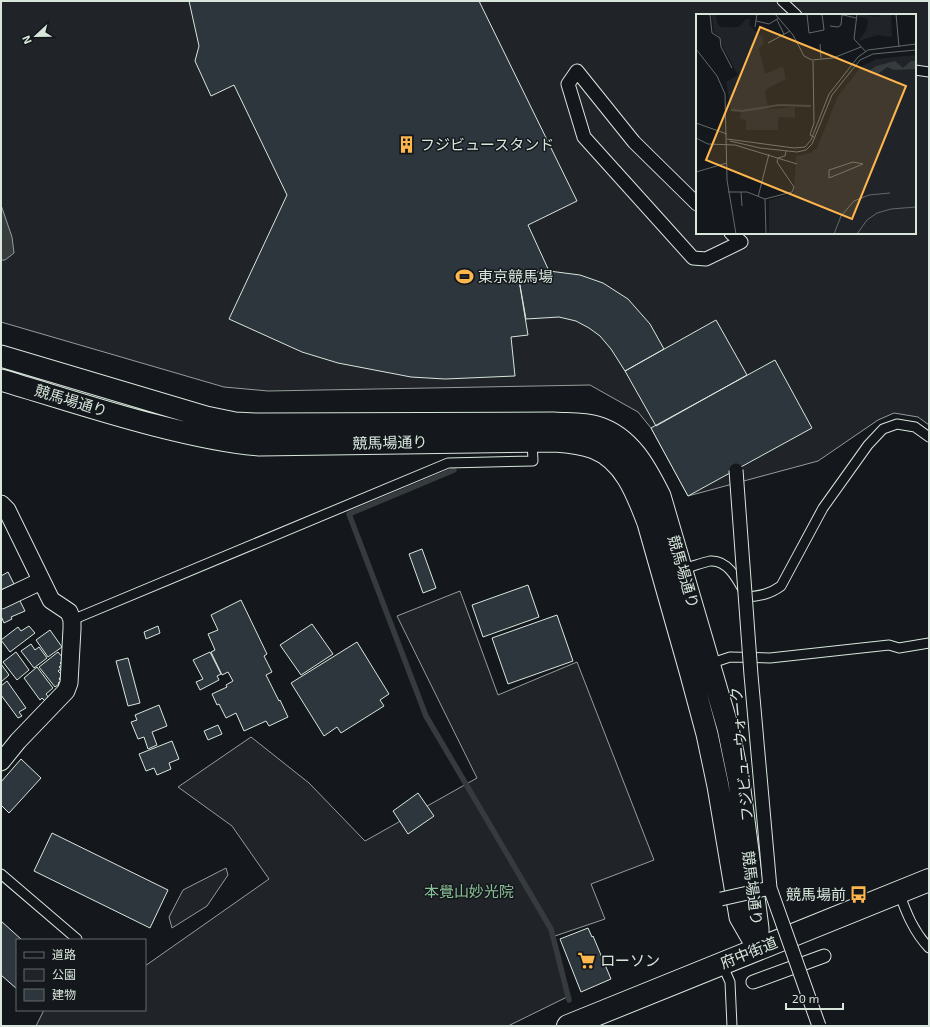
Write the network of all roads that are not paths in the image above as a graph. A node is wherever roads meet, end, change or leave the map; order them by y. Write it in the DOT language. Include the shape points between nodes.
graph roads {
  1 [pos="782,1"];
  2 [pos="796,14"];
  3 [pos="916,70"];
  4 [pos="929,72"];
  5 [pos="696,203"];
  6 [pos="732,234"];
  7 [pos="1,356"];
  8 [pos="1,380"];
  9 [pos="532,433"];
  10 [pos="929,437"];
  11 [pos="736,470"];
  12 [pos="1,504"];
  13 [pos="682,569"];
  14 [pos="41,581"];
  15 [pos="1,600"];
  16 [pos="72,620"];
  17 [pos="929,643"];
  18 [pos="709,664"];
  19 [pos="1,762"];
  20 [pos="739,782"];
  21 [pos="718,786"];
  22 [pos="1,874"];
  23 [pos="929,880"];
  24 [pos="770,888"];
  25 [pos="899,892"];
  26 [pos="722,899"];
  27 [pos="77,939"];
  28 [pos="929,948"];
  29 [pos="758,949"];
  30 [pos="824,956"];
  31 [pos="722,964"];
  32 [pos="798,966"];
  33 [pos="753,982"];
  34 [pos="568,1026"];
  35 [pos="732,1026"];
  36 [pos="819,1026"];
  1 -- 2 [label="lane"];
  3 -- 4 [label="lane"];
  5 -- 6 [label="street" via="634,142 577,71 568,84 584,137 693,258 706,259 741,242"];
  7 -- 9 [label="street, 競馬場通り" via="206,417 235,423"];
  8 -- 9 [label="street, 競馬場通り" via="131,419 234,443 259,445"];
  9 -- 13 [label="street, 競馬場通り" via="577,424 597,427 628,445 646,468 660,496"];
  9 -- 16 [label="lane" via="533,461 448,463"];
  9 -- 21 [label="street, 競馬場通り" via="594,448 614,460 628,478 640,502 652,538 694,685"];
  10 -- 13 [label="lane" via="915,427 897,424 883,428 823,508 781,586 773,592 747,597 729,568 719,561"];
  11 -- 24 [label="street, フジビューウォーク, bridge"];
  12 -- 14 [label="street" via="7,510"];
  13 -- 18 [label="street, 競馬場通り"];
  14 -- 15 [label="street"];
  14 -- 16 [label="street" via="52,600 69,612"];
  16 -- 19 [label="street" via="69,682 66,691"];
  17 -- 18 [label="lane" via="899,648 889,645 770,658 730,657"];
  18 -- 20 [label="street, 競馬場通り" via="728,728"];
  20 -- 21 [label="street"];
  20 -- 29 [label="street, 競馬場通り" via="758,928"];
  21 -- 29 [label="street, 競馬場通り" via="740,917"];
  22 -- 27 [label="lane"];
  23 -- 25 [label="main road, 府中街道"];
  24 -- 26 [label="street, bridge"];
  24 -- 32 [label="street, フジビューウォーク, bridge"];
  25 -- 28 [label="lane" via="914,928"];
  25 -- 29 [label="main road, 府中街道"];
  29 -- 31 [label="main road, 府中街道"];
  30 -- 32 [label="street"];
  31 -- 34 [label="main road, 府中街道"];
  31 -- 35 [label="lane" via="730,982"];
  32 -- 33 [label="street"];
  32 -- 36 [label="street, フジビューウォーク, bridge"];
}
